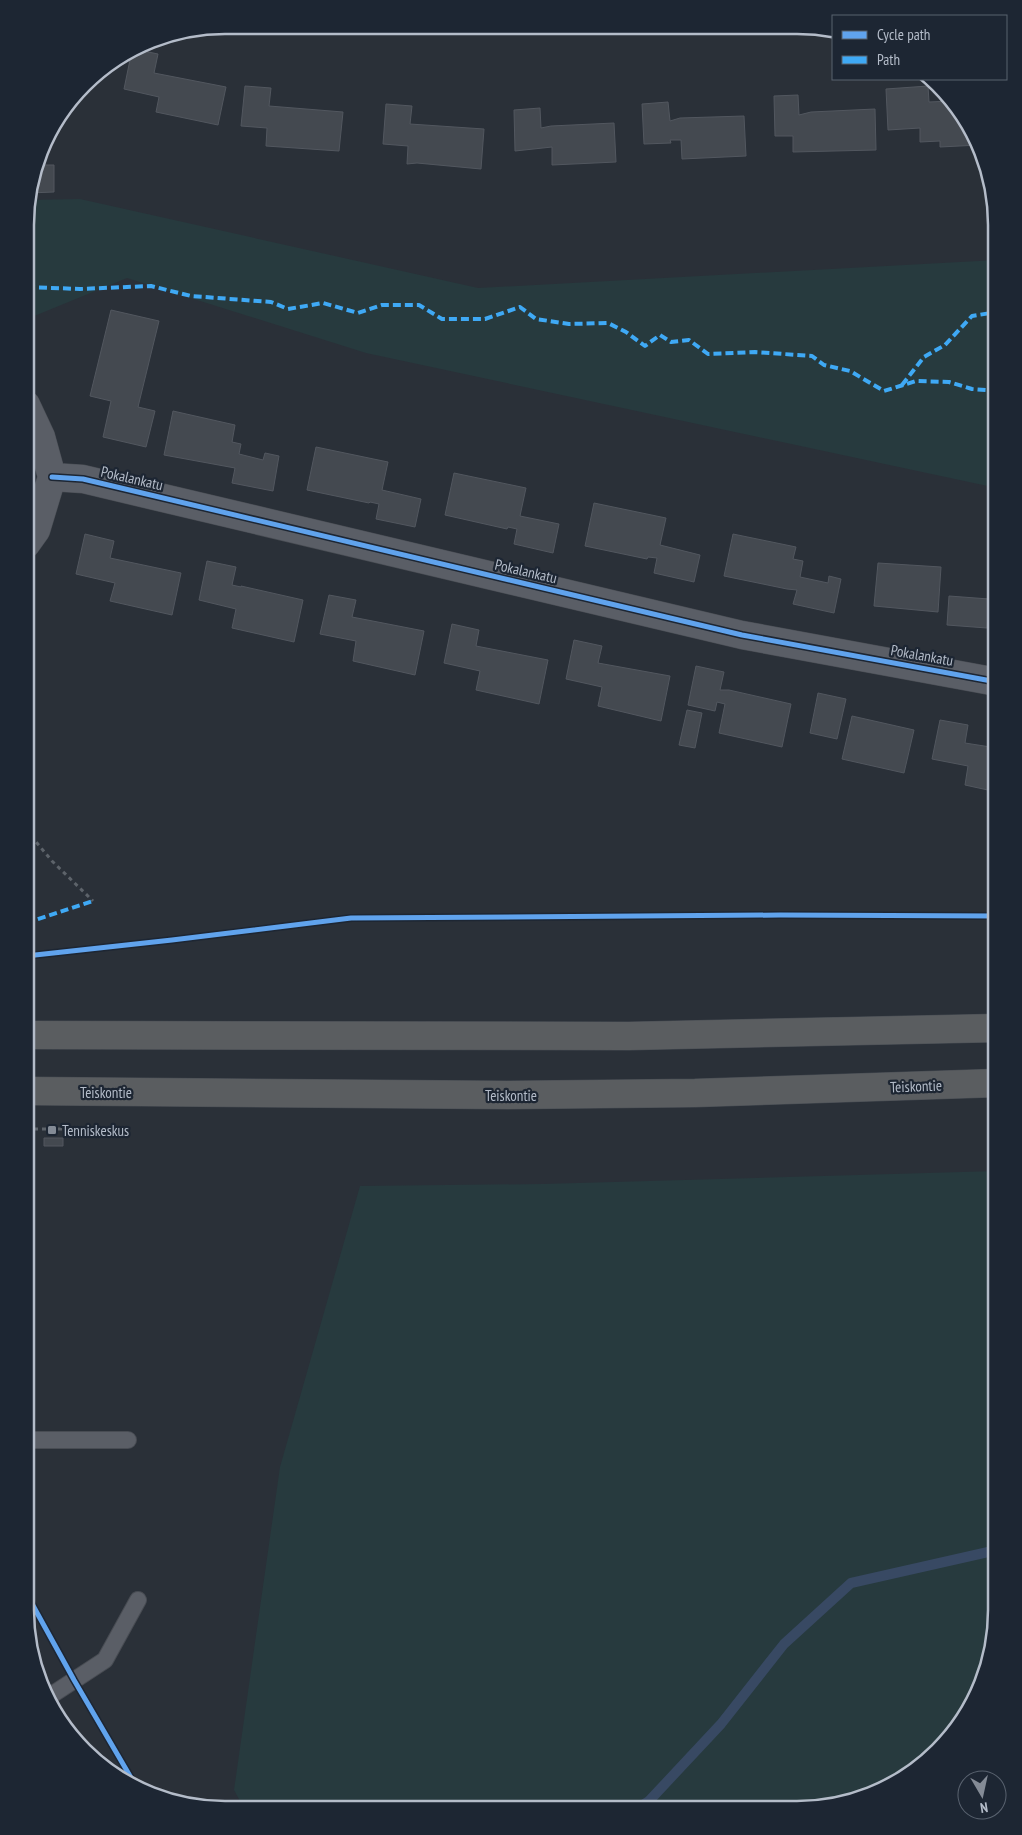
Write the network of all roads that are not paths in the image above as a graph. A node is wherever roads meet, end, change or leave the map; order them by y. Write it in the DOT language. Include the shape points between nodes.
graph roads {
  1 [pos="34,423"];
  2 [pos="52,477"];
  3 [pos="34,533"];
  4 [pos="988,680"];
  5 [pos="988,1028"];
  6 [pos="34,1035"];
  7 [pos="988,1083"];
  8 [pos="34,1091"];
  9 [pos="34,1440"];
  10 [pos="128,1440"];
  11 [pos="138,1600"];
  12 [pos="53,1694"];
  1 -- 2 [label="street"];
  2 -- 3 [label="street"];
  2 -- 4 [label="street, Pokalankatu" via="83,479 742,635"];
  5 -- 6 [label="highway" via="629,1036"];
  7 -- 8 [label="highway, Teiskontie" via="696,1093 508,1095"];
  9 -- 10 [label="lane"];
  11 -- 12 [label="lane" via="105,1660"];
}
